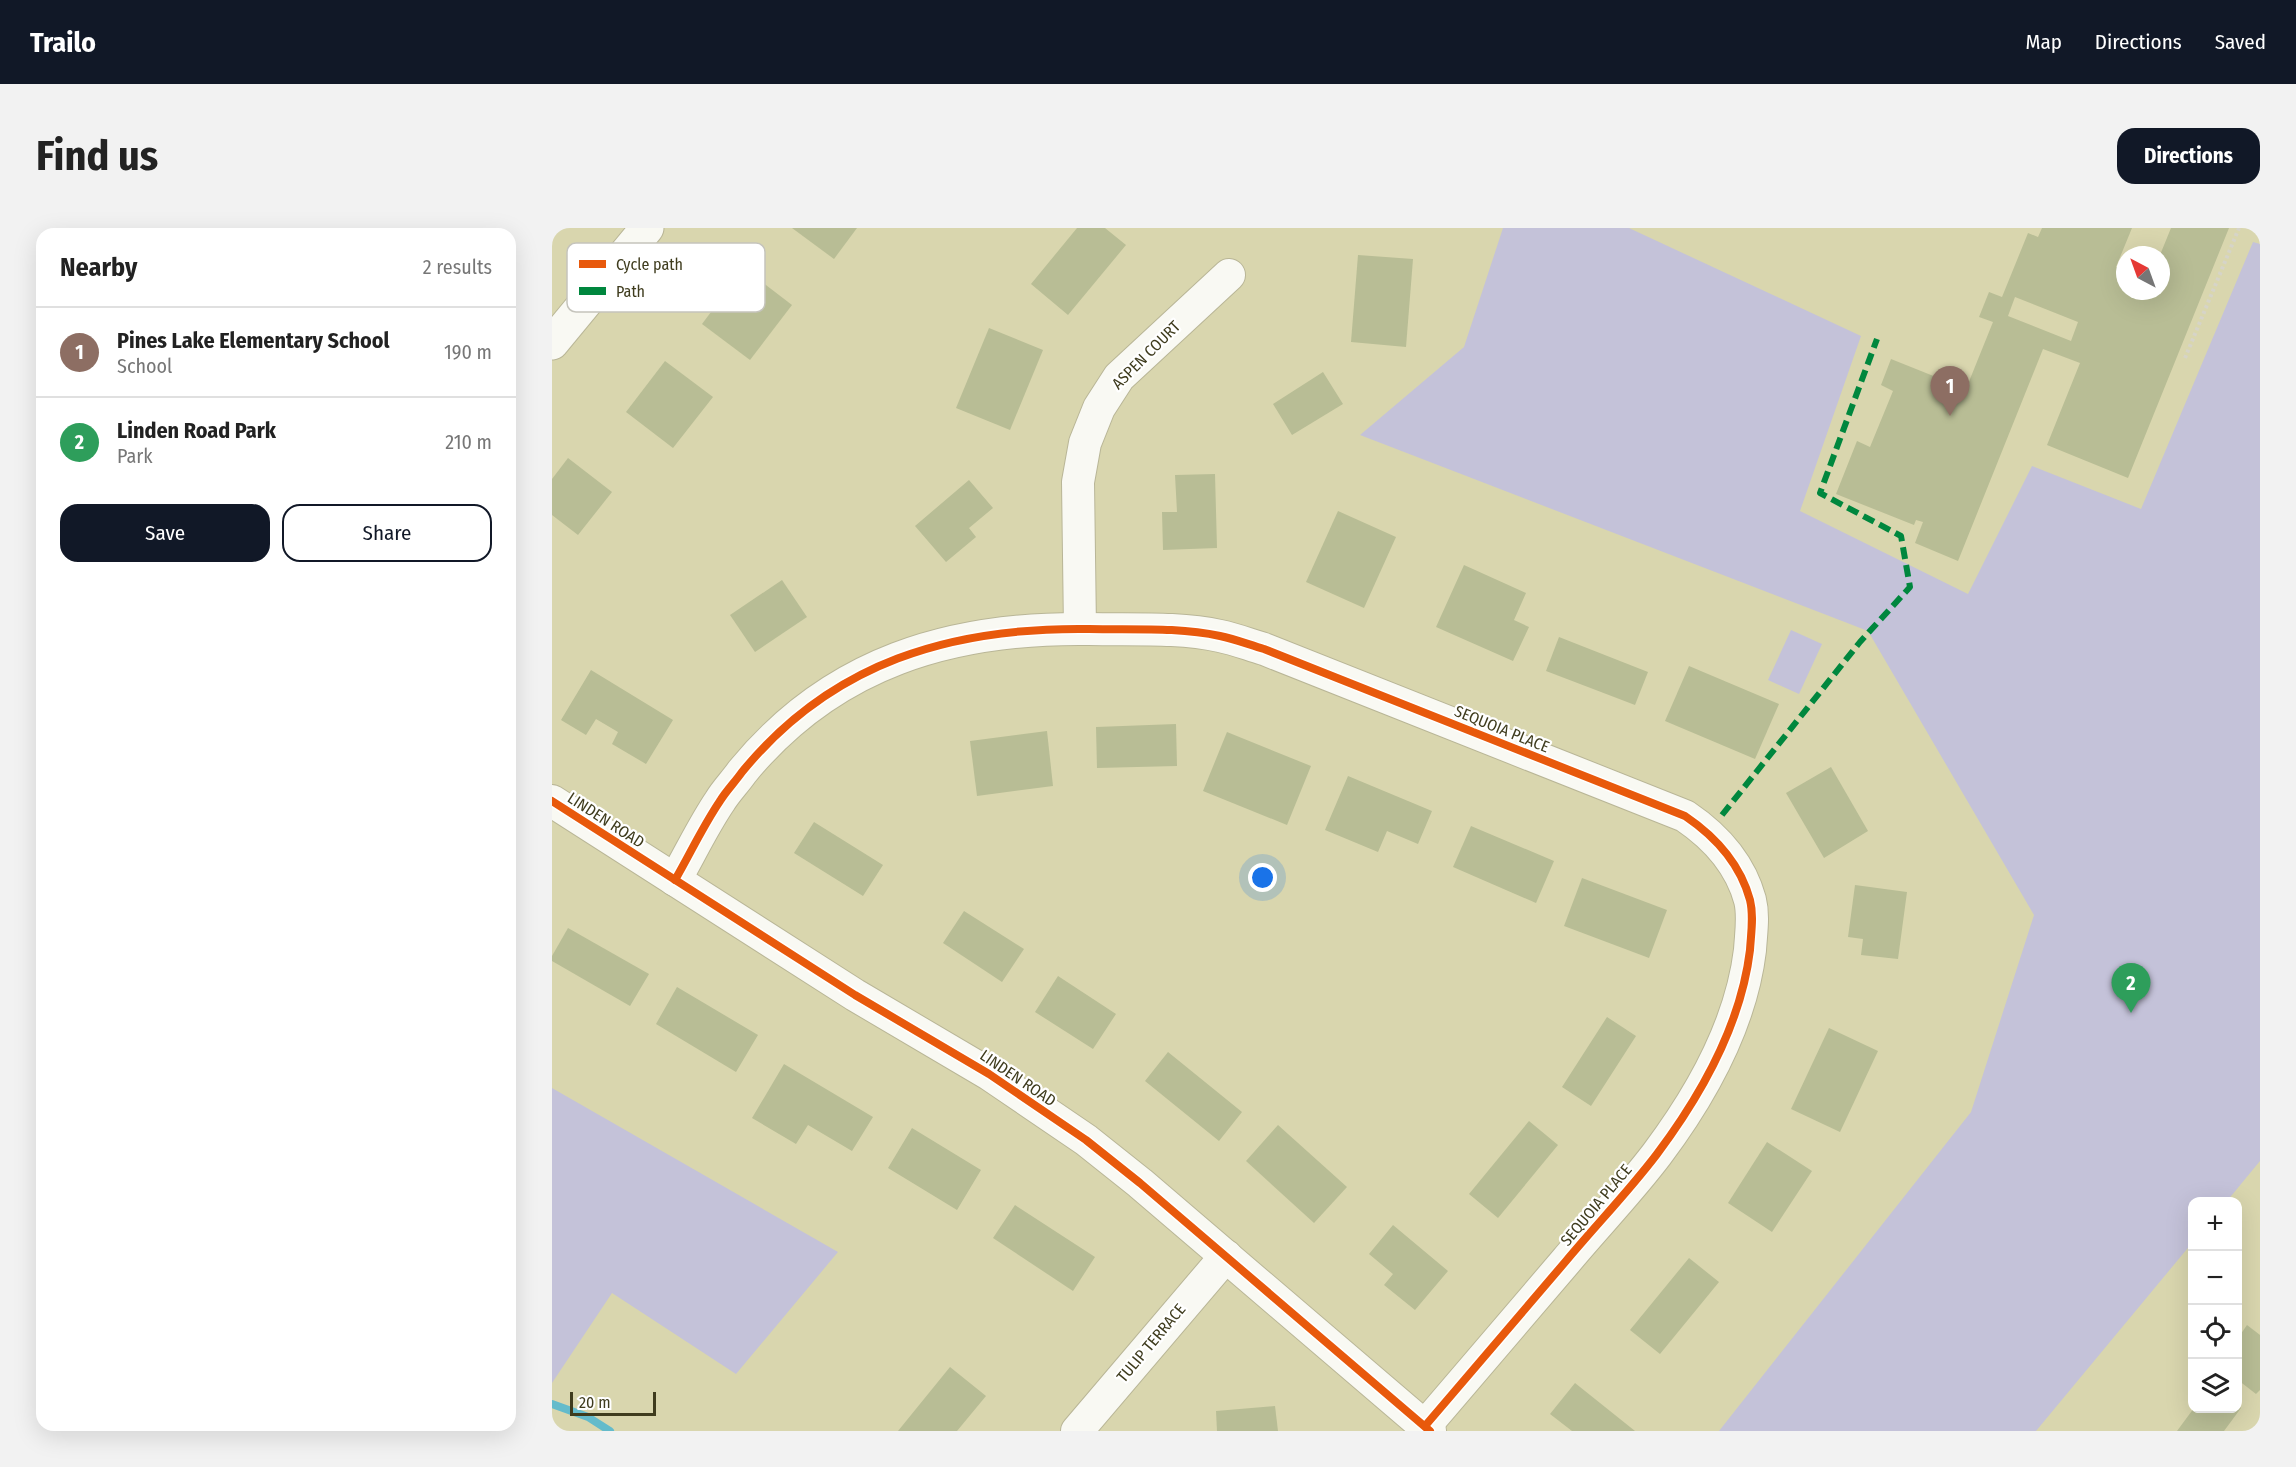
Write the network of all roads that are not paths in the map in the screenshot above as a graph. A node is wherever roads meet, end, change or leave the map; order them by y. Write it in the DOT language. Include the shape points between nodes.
graph roads {
  1 [pos="647,228"];
  2 [pos="635,243"];
  3 [pos="1229,275"];
  4 [pos="577,312"];
  5 [pos="552,343"];
  6 [pos="1080,629"];
  7 [pos="552,801"];
  8 [pos="675,880"];
  9 [pos="1226,1256"];
  10 [pos="1428,1429"];
  11 [pos="1077,1431"];
  1 -- 2 [label="street"];
  3 -- 6 [label="street, ASPEN COURT" via="1119,377 1099,408 1085,443 1078,482"];
  4 -- 5 [label="street"];
  6 -- 8 [label="street, SEQUOIA PLACE" via="1042,628 923,649 872,668 826,694 760,751 720,800"];
  6 -- 10 [label="street, SEQUOIA PLACE" via="1178,630 1221,636 1264,649 1685,816 1714,839 1741,876 1750,902 1752,927 1747,972 1736,1015 1692,1103 1657,1154"];
  7 -- 8 [label="street, LINDEN ROAD"];
  8 -- 9 [label="street, LINDEN ROAD" via="855,995 998,1080 1086,1140"];
  9 -- 10 [label="street, LINDEN ROAD"];
  9 -- 11 [label="street, TULIP TERRACE"];
}
